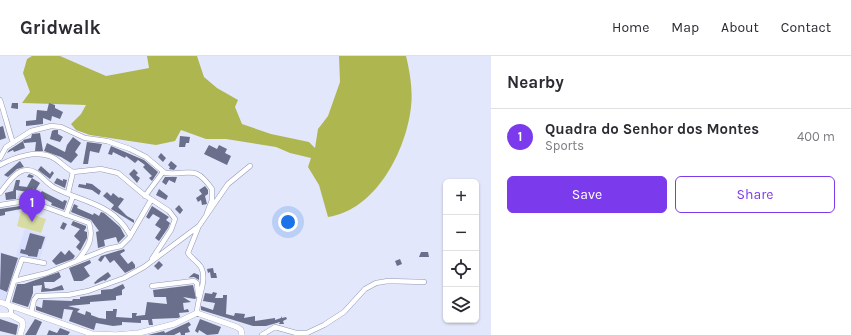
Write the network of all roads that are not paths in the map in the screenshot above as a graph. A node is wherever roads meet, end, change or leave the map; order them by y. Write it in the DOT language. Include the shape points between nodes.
graph roads {
  1 [pos="0,100"];
  2 [pos="13,143"];
  3 [pos="0,158"];
  4 [pos="0,164"];
  5 [pos="250,166"];
  6 [pos="73,172"];
  7 [pos="163,172"];
  8 [pos="0,193"];
  9 [pos="68,193"];
  10 [pos="73,196"];
  11 [pos="146,196"];
  12 [pos="152,200"];
  13 [pos="0,205"];
  14 [pos="66,215"];
  15 [pos="206,216"];
  16 [pos="198,226"];
  17 [pos="130,235"];
  18 [pos="76,262"];
  19 [pos="44,263"];
  20 [pos="150,263"];
  21 [pos="14,281"];
  22 [pos="424,282"];
  23 [pos="152,286"];
  24 [pos="199,297"];
  25 [pos="0,302"];
  26 [pos="7,304"];
  27 [pos="31,313"];
  28 [pos="197,313"];
  29 [pos="11,315"];
  30 [pos="0,316"];
  31 [pos="139,334"];
  32 [pos="20,335"];
  33 [pos="92,335"];
  34 [pos="242,335"];
  35 [pos="262,335"];
  1 -- 2 [label="street"];
  2 -- 3 [label="street" via="6,147"];
  2 -- 7 [label="street" via="32,132 57,126 85,138 107,141 130,149 146,157"];
  4 -- 6 [label="street" via="18,157 41,155 53,158"];
  5 -- 15 [label="street" via="228,184"];
  6 -- 9 [label="street"];
  6 -- 11 [label="street" via="95,169 113,171 123,176"];
  7 -- 11 [label="street"];
  7 -- 15 [label="street" via="194,172 210,186 212,200"];
  8 -- 9 [label="street" via="16,174 27,170 37,172 47,183"];
  9 -- 10 [label="street"];
  10 -- 14 [label="street"];
  10 -- 17 [label="street" via="108,210 122,222"];
  11 -- 12 [label="street"];
  12 -- 17 [label="street"];
  12 -- 20 [label="street" via="170,210 175,219"];
  13 -- 14 [label="street" via="34,203"];
  14 -- 18 [label="street" via="89,223 91,230 88,247"];
  15 -- 16 [label="street"];
  16 -- 20 [label="street"];
  16 -- 24 [label="street" via="188,254 196,260 204,274"];
  17 -- 18 [label="street" via="121,246"];
  18 -- 21 [label="street"];
  19 -- 21 [label="street" via="22,259"];
  20 -- 27 [label="street" via="124,278 88,291 68,295 36,296"];
  21 -- 26 [label="street"];
  22 -- 35 [label="street" via="376,283 366,289 344,312 313,331 300,334 275,327"];
  23 -- 24 [label="street" via="196,281"];
  24 -- 28 [label="street"];
  25 -- 26 [label="street"];
  26 -- 27 [label="street"];
  26 -- 29 [label="street" via="11,309"];
  27 -- 33 [label="street"];
  28 -- 31 [label="street" via="174,324"];
  28 -- 34 [label="street" via="237,327"];
  29 -- 30 [label="street"];
  29 -- 32 [label="street" via="23,322"];
  31 -- 33 [label="street"];
}
